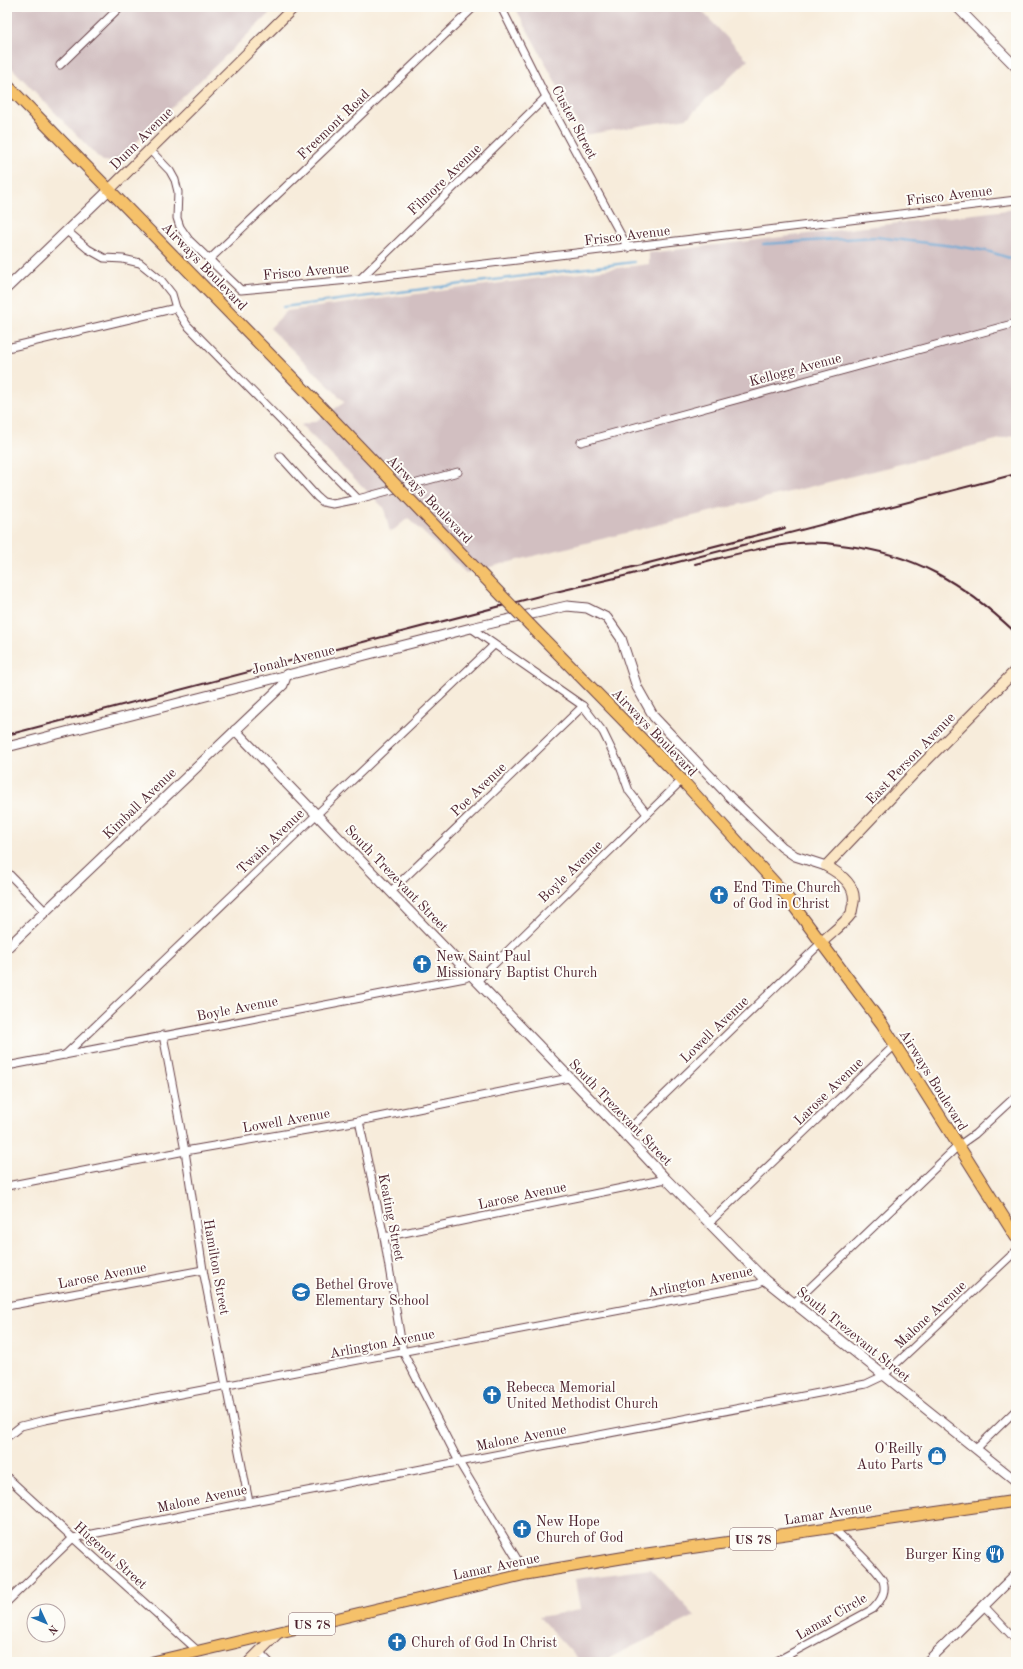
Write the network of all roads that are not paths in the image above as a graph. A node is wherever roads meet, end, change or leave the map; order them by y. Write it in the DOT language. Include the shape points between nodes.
graph roads {
  1 [pos="120,7"];
  2 [pos="294,7"];
  3 [pos="474,7"];
  4 [pos="501,7"];
  5 [pos="957,7"];
  6 [pos="60,65"];
  7 [pos="1016,67"];
  8 [pos="7,85"];
  9 [pos="546,97"];
  10 [pos="149,149"];
  11 [pos="109,190"];
  12 [pos="1016,200"];
  13 [pos="67,230"];
  14 [pos="628,248"];
  15 [pos="210,259"];
  16 [pos="360,279"];
  17 [pos="7,288"];
  18 [pos="241,290"];
  19 [pos="176,308"];
  20 [pos="1016,323"];
  21 [pos="7,348"];
  22 [pos="581,442"];
  23 [pos="280,456"];
  24 [pos="458,472"];
  25 [pos="358,499"];
  26 [pos="587,608"];
  27 [pos="471,628"];
  28 [pos="494,645"];
  29 [pos="1016,670"];
  30 [pos="288,674"];
  31 [pos="583,706"];
  32 [pos="235,730"];
  33 [pos="7,747"];
  34 [pos="682,780"];
  35 [pos="647,814"];
  36 [pos="316,815"];
  37 [pos="826,866"];
  38 [pos="7,872"];
  39 [pos="391,891"];
  40 [pos="46,912"];
  41 [pos="822,942"];
  42 [pos="7,948"];
  43 [pos="474,978"];
  44 [pos="163,1036"];
  45 [pos="895,1045"];
  46 [pos="65,1055"];
  47 [pos="7,1066"];
  48 [pos="569,1078"];
  49 [pos="1016,1096"];
  50 [pos="359,1121"];
  51 [pos="624,1134"];
  52 [pos="958,1146"];
  53 [pos="185,1151"];
  54 [pos="666,1179"];
  55 [pos="7,1186"];
  56 [pos="710,1222"];
  57 [pos="384,1236"];
  58 [pos="1016,1237"];
  59 [pos="1016,1251"];
  60 [pos="203,1270"];
  61 [pos="765,1280"];
  62 [pos="794,1303"];
  63 [pos="7,1306"];
  64 [pos="403,1352"];
  65 [pos="883,1376"];
  66 [pos="226,1386"];
  67 [pos="1016,1410"];
  68 [pos="7,1437"];
  69 [pos="976,1449"];
  70 [pos="459,1462"];
  71 [pos="7,1477"];
  72 [pos="1016,1481"];
  73 [pos="249,1502"];
  74 [pos="1016,1502"];
  75 [pos="834,1528"];
  76 [pos="72,1538"];
  77 [pos="526,1574"];
  78 [pos="1016,1574"];
  79 [pos="7,1602"];
  80 [pos="984,1606"];
  81 [pos="279,1632"];
  82 [pos="1016,1640"];
  83 [pos="198,1652"];
  84 [pos="259,1652"];
  85 [pos="153,1662"];
  86 [pos="250,1662"];
  87 [pos="269,1662"];
  88 [pos="776,1662"];
  89 [pos="927,1662"];
  1 -- 6 [label="street"];
  2 -- 10 [label="main road, Dunn Avenue"];
  3 -- 15 [label="street, Freemont Road"];
  4 -- 9 [label="street, Custer Street"];
  5 -- 7 [label="street"];
  8 -- 11 [label="main road, Airways Boulevard"];
  9 -- 14 [label="street, Custer Street"];
  9 -- 16 [label="street, Filmore Avenue"];
  10 -- 11 [label="main road, Dunn Avenue"];
  10 -- 15 [label="street, Airways Boulevard" via="175,180 178,192 177,218 180,227 189,240"];
  11 -- 13 [label="street, Dunn Avenue"];
  11 -- 34 [label="main road, Airways Boulevard, bridge"];
  12 -- 14 [label="street, Frisco Avenue"];
  13 -- 17 [label="street, Dunn Avenue"];
  13 -- 19 [label="street" via="88,249 104,258 140,263 161,280 172,294"];
  14 -- 16 [label="street, Frisco Avenue"];
  15 -- 18 [label="street, Airways Boulevard"];
  16 -- 18 [label="street, Frisco Avenue"];
  19 -- 21 [label="street"];
  19 -- 25 [label="street" via="187,325"];
  20 -- 22 [label="street, Kellogg Avenue"];
  23 -- 25 [label="street" via="323,502 333,504"];
  24 -- 25 [label="street"];
  26 -- 27 [label="street, Jonah Avenue" via="567,606"];
  26 -- 37 [label="street, Airways Boulevard" via="607,618 621,638 637,687 654,718 782,847 795,856"];
  27 -- 28 [label="street"];
  27 -- 30 [label="street, Jonah Avenue"];
  28 -- 31 [label="street"];
  28 -- 36 [label="street, Twain Avenue"];
  29 -- 37 [label="main road, East Person Avenue"];
  30 -- 32 [label="street, Kimball Avenue" via="283,685"];
  30 -- 33 [label="street, Jonah Avenue"];
  31 -- 35 [label="street" via="603,732 629,790"];
  31 -- 39 [label="street, Poe Avenue"];
  32 -- 36 [label="street, South Trezevant Street"];
  32 -- 40 [label="street, Kimball Avenue"];
  34 -- 35 [label="street, Boyle Avenue"];
  34 -- 41 [label="main road, Airways Boulevard" via="784,893"];
  35 -- 43 [label="street, Boyle Avenue"];
  36 -- 39 [label="street, South Trezevant Street"];
  36 -- 46 [label="street, Twain Avenue"];
  37 -- 41 [label="main road, Airways Boulevard" via="838,872 849,883 854,900 851,914"];
  38 -- 40 [label="street"];
  39 -- 43 [label="street, South Trezevant Street"];
  40 -- 42 [label="street, Kimball Avenue"];
  41 -- 45 [label="main road, Airways Boulevard"];
  41 -- 51 [label="street, Lowell Avenue"];
  43 -- 44 [label="street, Boyle Avenue"];
  43 -- 48 [label="street, South Trezevant Street"];
  44 -- 46 [label="street, Boyle Avenue"];
  44 -- 53 [label="street, Hamilton Street"];
  45 -- 52 [label="main road, Airways Boulevard"];
  45 -- 56 [label="street, Larose Avenue"];
  46 -- 47 [label="street, Boyle Avenue"];
  48 -- 50 [label="street, Lowell Avenue"];
  48 -- 51 [label="street, South Trezevant Street"];
  49 -- 52 [label="street" via="975,1134"];
  50 -- 53 [label="street, Lowell Avenue"];
  50 -- 57 [label="street, Keating Street"];
  51 -- 54 [label="street, South Trezevant Street"];
  52 -- 58 [label="main road, Airways Boulevard"];
  52 -- 62 [label="street"];
  53 -- 55 [label="street, Lowell Avenue"];
  53 -- 60 [label="street, Hamilton Street"];
  54 -- 56 [label="street, South Trezevant Street"];
  54 -- 57 [label="street, Larose Avenue"];
  56 -- 61 [label="street, South Trezevant Street"];
  57 -- 64 [label="street, Keating Street"];
  59 -- 65 [label="street, Malone Avenue"];
  60 -- 63 [label="street, Larose Avenue"];
  60 -- 66 [label="street, Hamilton Street"];
  61 -- 62 [label="street, South Trezevant Street"];
  61 -- 64 [label="street, Arlington Avenue" via="757,1284"];
  62 -- 65 [label="street, South Trezevant Street"];
  64 -- 66 [label="street, Arlington Avenue"];
  64 -- 70 [label="street, Keating Street"];
  65 -- 69 [label="street, South Trezevant Street"];
  65 -- 70 [label="street, Malone Avenue" via="866,1384"];
  66 -- 68 [label="street, Arlington Avenue" via="45,1420 20,1426"];
  66 -- 73 [label="street, Hamilton Street"];
  67 -- 69 [label="street"];
  69 -- 72 [label="street, South Trezevant Street"];
  70 -- 73 [label="street, Malone Avenue"];
  70 -- 77 [label="street, Keating Street"];
  71 -- 76 [label="street, Hugenot Street"];
  73 -- 76 [label="street, Malone Avenue"];
  74 -- 75 [label="main road, Lamar Avenue / US 78"];
  75 -- 77 [label="main road, Lamar Avenue / US 78"];
  75 -- 88 [label="street, Lamar Circle" via="879,1575 884,1588 881,1599 873,1609"];
  76 -- 79 [label="street"];
  76 -- 83 [label="street, Hugenot Street"];
  77 -- 81 [label="main road, Lamar Avenue / US 78"];
  78 -- 80 [label="street"];
  80 -- 82 [label="street"];
  80 -- 89 [label="street"];
  81 -- 83 [label="main road, Lamar Avenue / US 78"];
  81 -- 84 [label="main road"];
  83 -- 85 [label="main road, Lamar Avenue / US 78"];
  84 -- 86 [label="main road"];
  84 -- 87 [label="street"];
}
